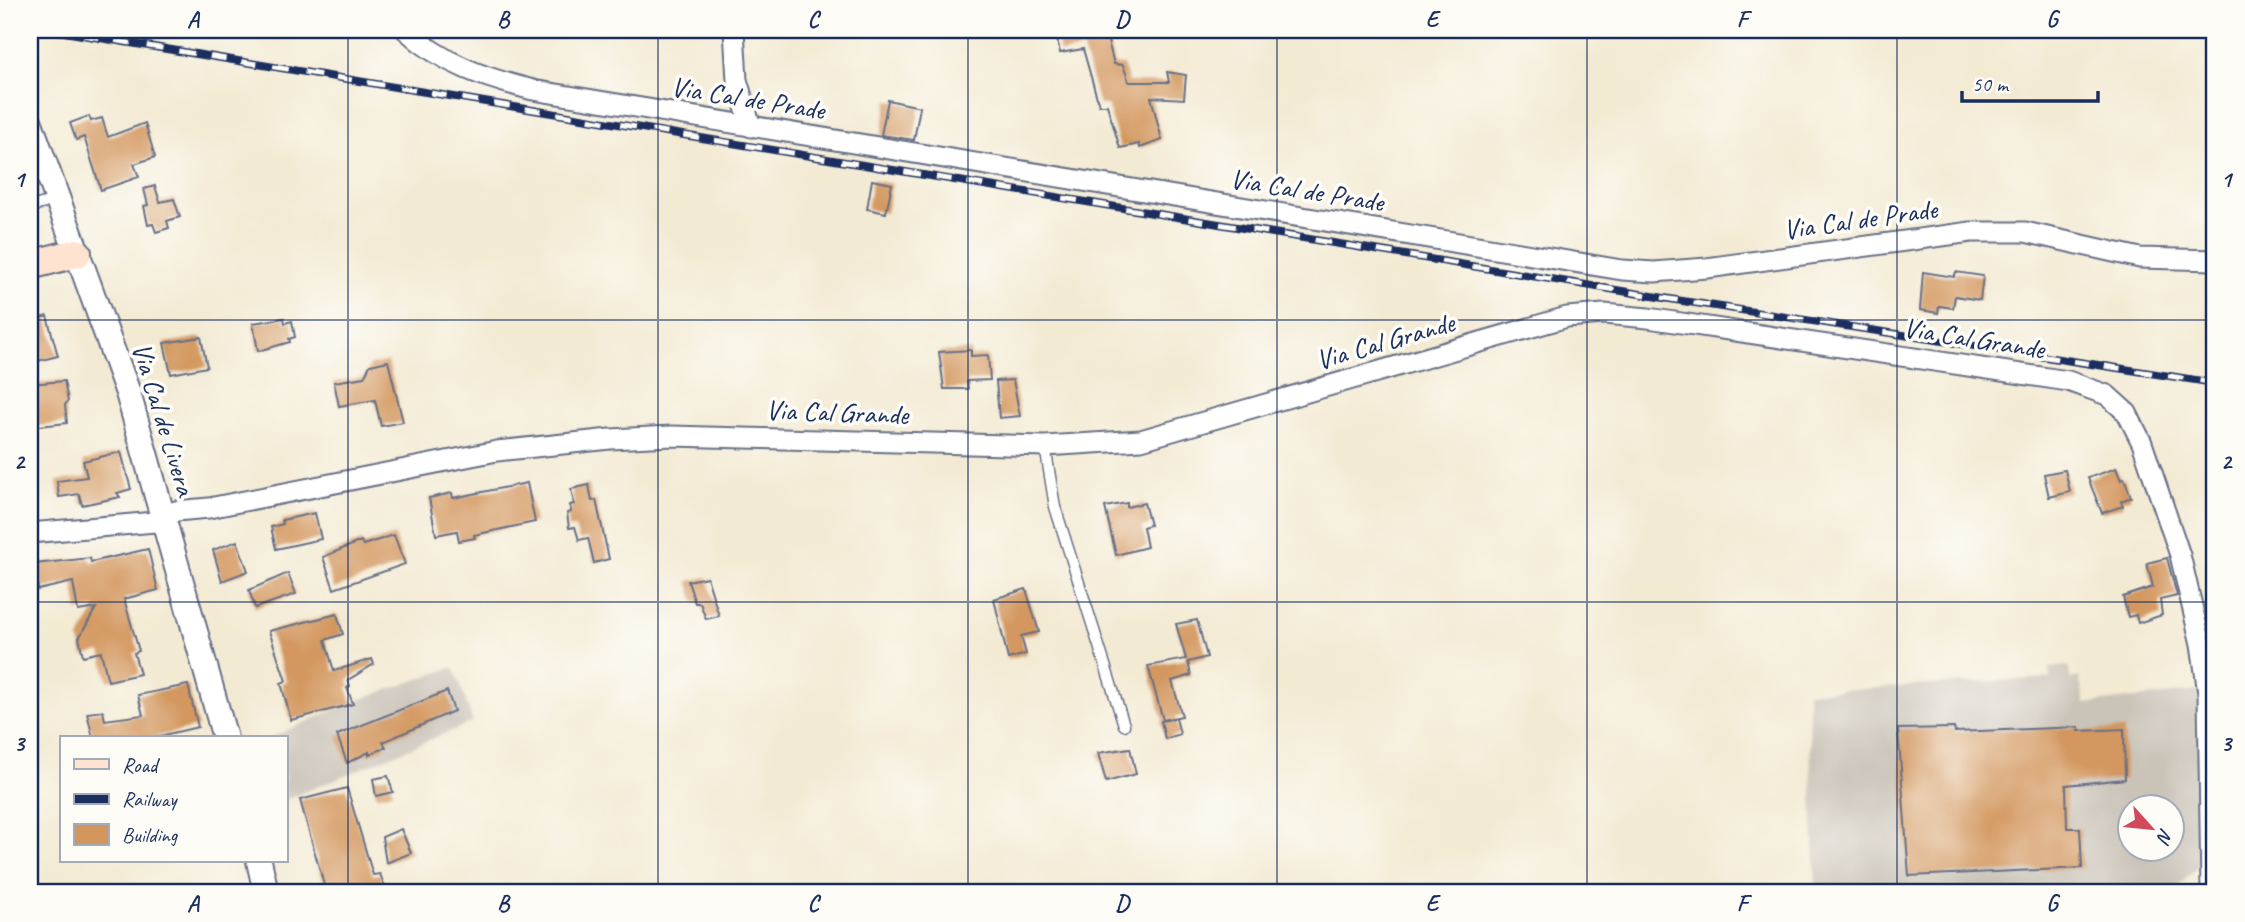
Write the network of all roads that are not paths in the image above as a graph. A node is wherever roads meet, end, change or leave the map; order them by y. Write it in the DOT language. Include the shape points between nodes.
graph roads {
  1 [pos="405,30"];
  2 [pos="734,30"];
  3 [pos="30,123"];
  4 [pos="751,127"];
  5 [pos="58,200"];
  6 [pos="30,207"];
  7 [pos="77,253"];
  8 [pos="2215,260"];
  9 [pos="30,264"];
  10 [pos="1045,446"];
  11 [pos="164,518"];
  12 [pos="30,533"];
  13 [pos="1124,725"];
  14 [pos="224,736"];
  15 [pos="259,862"];
  16 [pos="266,892"];
  17 [pos="2211,892"];
  1 -- 4 [label="street, Via Cal de Prade" via="482,77"];
  2 -- 4 [label="street" via="737,80"];
  3 -- 5 [label="street, Via Cal de Livera"];
  4 -- 8 [label="street, Via Cal de Prade" via="1638,272 1707,268 1971,232 2025,232 2140,258"];
  5 -- 6 [label="lane"];
  5 -- 7 [label="street, Via Cal de Livera"];
  7 -- 9 [label="main road"];
  7 -- 11 [label="street, Via Cal de Livera" via="128,393"];
  10 -- 11 [label="street, Via Cal Grande" via="672,436 610,439 497,451 176,511"];
  10 -- 13 [label="lane" via="1055,507"];
  10 -- 17 [label="street, Via Cal Grande" via="1141,440 1567,317 1604,314 2087,386 2107,395 2133,422 2192,599 2208,693"];
  11 -- 12 [label="street, Via Cal Grande"];
  11 -- 14 [label="street, Via Cal de Livera"];
  15 -- 16 [label="street"];
}
